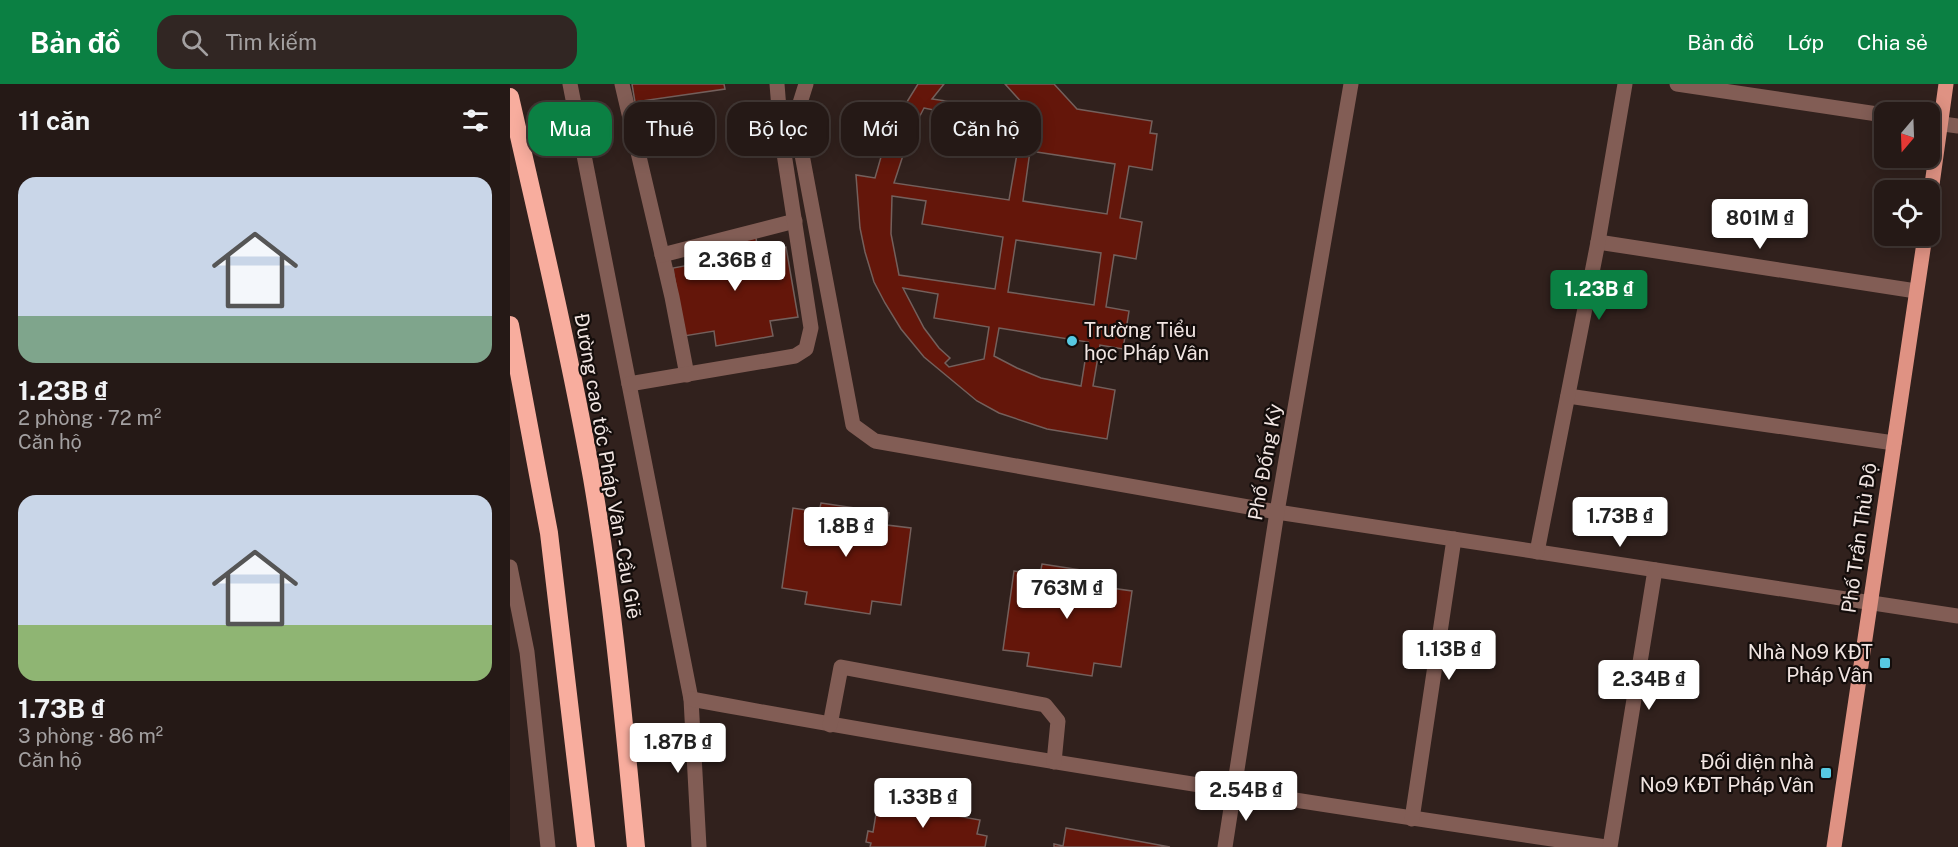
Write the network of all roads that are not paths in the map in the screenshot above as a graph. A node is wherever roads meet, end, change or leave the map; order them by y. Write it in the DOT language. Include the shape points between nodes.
graph roads {
  1 [pos="570,84"];
  2 [pos="622,84"];
  3 [pos="777,84"];
  4 [pos="806,84"];
  5 [pos="1351,84"];
  6 [pos="1625,84"];
  7 [pos="1677,84"];
  8 [pos="1946,84"];
  9 [pos="510,97"];
  10 [pos="1940,105"];
  11 [pos="1874,114"];
  12 [pos="1940,124"];
  13 [pos="1958,126"];
  14 [pos="795,221"];
  15 [pos="1598,242"];
  16 [pos="1923,246"];
  17 [pos="662,255"];
  18 [pos="1916,291"];
  19 [pos="510,325"];
  20 [pos="687,375"];
  21 [pos="629,384"];
  22 [pos="1568,396"];
  23 [pos="1894,442"];
  24 [pos="1277,512"];
  25 [pos="1454,539"];
  26 [pos="1537,552"];
  27 [pos="510,567"];
  28 [pos="1655,570"];
  29 [pos="1870,604"];
  30 [pos="1958,616"];
  31 [pos="691,699"];
  32 [pos="830,725"];
  33 [pos="1054,762"];
  34 [pos="1233,792"];
  35 [pos="1412,819"];
  36 [pos="548,847"];
  37 [pos="586,847"];
  38 [pos="636,847"];
  39 [pos="699,847"];
  40 [pos="1225,847"];
  41 [pos="1608,847"];
  42 [pos="1834,847"];
  1 -- 21 [label="street"];
  2 -- 17 [label="street"];
  3 -- 14 [label="street" via="780,134"];
  4 -- 24 [label="street" via="800,103 800,144 853,425 875,441"];
  5 -- 24 [label="street, Phố Đống Kỳ"];
  6 -- 15 [label="street"];
  7 -- 11 [label="street"];
  8 -- 10 [label="main road"];
  9 -- 38 [label="highway, Đường cao tốc Pháp Vân - Cầu Giẽ" via="559,309 592,480 619,672"];
  12 -- 13 [label="street"];
  14 -- 17 [label="street"];
  14 -- 20 [label="street" via="811,328 806,348 795,356"];
  15 -- 18 [label="street"];
  15 -- 22 [label="street"];
  16 -- 18 [label="main road, Phố Trần Thủ Độ"];
  17 -- 20 [label="street"];
  18 -- 23 [label="main road, Phố Trần Thủ Độ"];
  19 -- 37 [label="highway" via="549,533"];
  20 -- 21 [label="street"];
  21 -- 31 [label="street"];
  22 -- 23 [label="street"];
  22 -- 26 [label="street"];
  23 -- 29 [label="main road, Phố Trần Thủ Độ"];
  24 -- 25 [label="street"];
  24 -- 34 [label="street, Phố Đống Kỳ"];
  25 -- 26 [label="street"];
  25 -- 35 [label="street"];
  26 -- 28 [label="street"];
  27 -- 36 [label="street" via="527,652"];
  28 -- 29 [label="street"];
  28 -- 41 [label="street"];
  29 -- 30 [label="street"];
  29 -- 42 [label="main road, Phố Trần Thủ Độ"];
  31 -- 32 [label="street"];
  31 -- 39 [label="street"];
  32 -- 33 [label="street"];
  32 -- 33 [label="street" via="841,667 1045,705 1058,721"];
  33 -- 34 [label="street"];
  34 -- 35 [label="street"];
  34 -- 40 [label="street, Phố Đống Kỳ"];
  35 -- 41 [label="street"];
}
